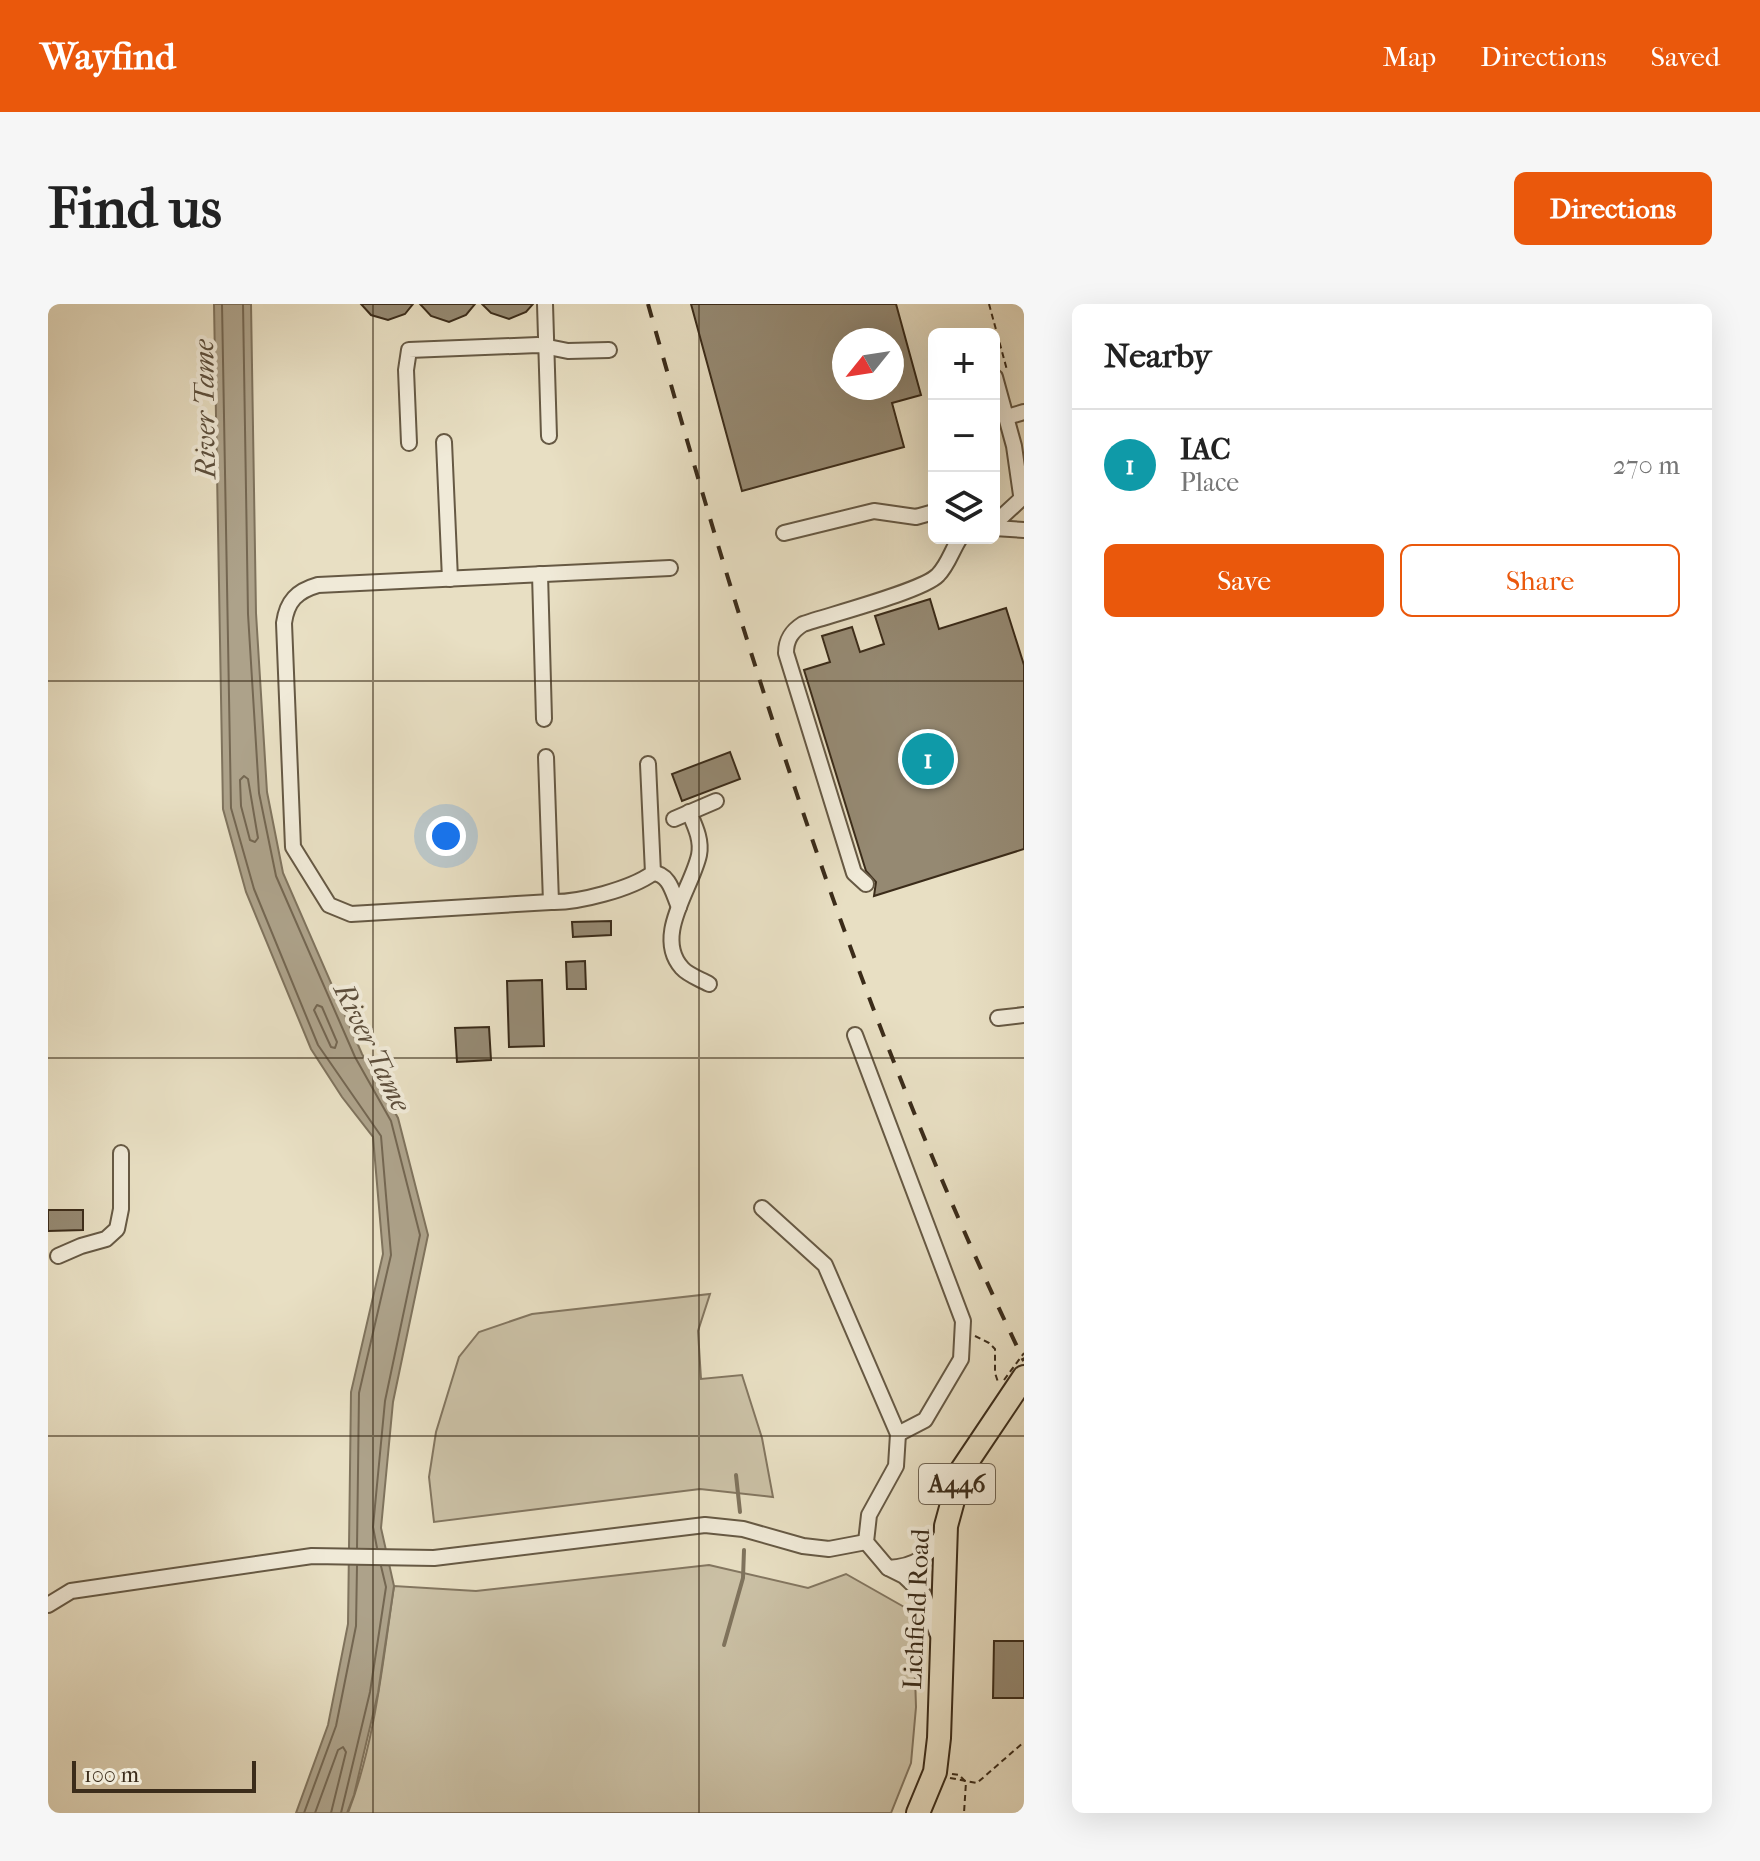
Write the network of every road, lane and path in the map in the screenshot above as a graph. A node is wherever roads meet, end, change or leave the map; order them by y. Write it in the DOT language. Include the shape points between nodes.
graph roads {
  1 [pos="545,304"];
  2 [pos="989,304"];
  3 [pos="546,347"];
  4 [pos="609,350"];
  5 [pos="1002,374"];
  6 [pos="1000,400"];
  7 [pos="1024,412"];
  8 [pos="1007,417"];
  9 [pos="549,436"];
  10 [pos="444,442"];
  11 [pos="409,443"];
  12 [pos="1014,446"];
  13 [pos="1024,460"];
  14 [pos="1022,495"];
  15 [pos="928,514"];
  16 [pos="1000,519"];
  17 [pos="1024,520"];
  18 [pos="1000,527"];
  19 [pos="1024,530"];
  20 [pos="784,533"];
  21 [pos="957,544"];
  22 [pos="670,568"];
  23 [pos="540,574"];
  24 [pos="450,579"];
  25 [pos="544,719"];
  26 [pos="546,757"];
  27 [pos="648,764"];
  28 [pos="716,801"];
  29 [pos="689,812"];
  30 [pos="674,819"];
  31 [pos="653,873"];
  32 [pos="866,884"];
  33 [pos="551,902"];
  34 [pos="679,907"];
  35 [pos="709,984"];
  36 [pos="1024,1015"];
  37 [pos="998,1018"];
  38 [pos="855,1035"];
  39 [pos="121,1153"];
  40 [pos="762,1208"];
  41 [pos="58,1256"];
  42 [pos="963,1333"];
  43 [pos="1024,1353"];
  44 [pos="1014,1383"];
  45 [pos="898,1434"];
  46 [pos="946,1526"];
  47 [pos="866,1542"];
  48 [pos="888,1568"];
  49 [pos="48,1605"];
  50 [pos="942,1647"];
  51 [pos="1024,1742"];
  52 [pos="935,1772"];
  53 [pos="966,1782"];
  54 [pos="918,1813"];
  55 [pos="964,1813"];
  1 -- 3 [label="street"];
  2 -- 5 [label="path"];
  3 -- 4 [label="street"];
  3 -- 9 [label="street"];
  3 -- 11 [label="street" via="409,350"];
  6 -- 8 [label="street"];
  7 -- 8 [label="street"];
  8 -- 12 [label="street"];
  10 -- 24 [label="street"];
  12 -- 13 [label="street"];
  12 -- 14 [label="street"];
  14 -- 16 [label="street"];
  14 -- 17 [label="street"];
  15 -- 20 [label="street" via="874,511"];
  18 -- 19 [label="street"];
  21 -- 32 [label="street" via="935,579 803,624 786,644 854,873"];
  22 -- 23 [label="street"];
  23 -- 24 [label="street"];
  23 -- 25 [label="street"];
  24 -- 33 [label="street" via="318,585 302,589 286,609 293,847 329,905 351,914"];
  26 -- 33 [label="street"];
  27 -- 31 [label="street"];
  28 -- 29 [label="street"];
  29 -- 30 [label="street"];
  29 -- 34 [label="street" via="699,836 699,854"];
  31 -- 33 [label="street" via="569,903"];
  31 -- 34 [label="street" via="667,879"];
  34 -- 35 [label="street" via="674,956 683,970"];
  36 -- 37 [label="street"];
  38 -- 42 [label="street" via="963,1321"];
  39 -- 41 [label="street" via="117,1229 106,1239"];
  40 -- 45 [label="street" via="825,1265"];
  42 -- 44 [label="path" via="995,1349 996,1381"];
  42 -- 45 [label="street" via="961,1359 925,1420"];
  43 -- 44 [label="path, bridge"];
  44 -- 46 [label="highway, Lichfield Road / A446" via="961,1471"];
  45 -- 47 [label="street" via="896,1466 869,1515"];
  46 -- 48 [label="street" via="934,1548 916,1563"];
  46 -- 50 [label="highway, Lichfield Road / A446"];
  47 -- 48 [label="street"];
  47 -- 49 [label="street" via="829,1549 705,1525 470,1554 312,1556 71,1591"];
  48 -- 50 [label="street" via="924,1595"];
  50 -- 52 [label="highway, Lichfield Road / A446"];
  51 -- 53 [label="path" via="977,1783"];
  52 -- 53 [label="path"];
  52 -- 54 [label="highway, Lichfield Road / A446"];
  53 -- 55 [label="path"];
}
